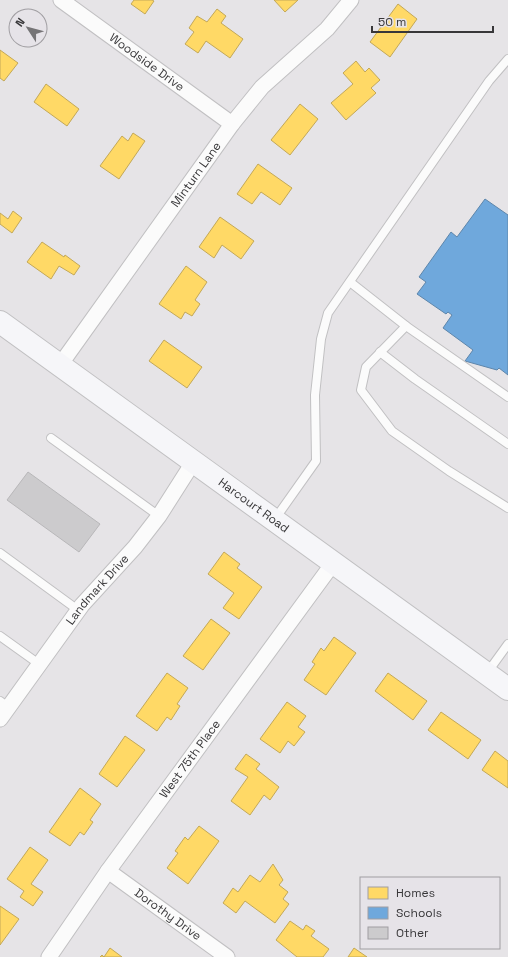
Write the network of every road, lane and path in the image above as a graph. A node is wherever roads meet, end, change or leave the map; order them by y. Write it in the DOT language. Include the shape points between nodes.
graph roads {
  1 [pos="61,0"];
  2 [pos="351,0"];
  3 [pos="508,59"];
  4 [pos="232,124"];
  5 [pos="350,282"];
  6 [pos="0,322"];
  7 [pos="406,326"];
  8 [pos="380,352"];
  9 [pos="60,365"];
  10 [pos="508,397"];
  11 [pos="51,438"];
  12 [pos="508,444"];
  13 [pos="194,461"];
  14 [pos="508,508"];
  15 [pos="159,516"];
  16 [pos="275,520"];
  17 [pos="0,553"];
  18 [pos="334,562"];
  19 [pos="78,610"];
  20 [pos="0,636"];
  21 [pos="508,644"];
  22 [pos="39,664"];
  23 [pos="487,673"];
  24 [pos="508,689"];
  25 [pos="3,709"];
  26 [pos="108,871"];
  27 [pos="49,957"];
  28 [pos="227,957"];
  1 -- 4 [label="street, Woodside Drive"];
  2 -- 4 [label="street, Minturn Lane" via="327,29 262,86"];
  3 -- 5 [label="lane" via="489,81"];
  4 -- 9 [label="street, Minturn Lane"];
  5 -- 7 [label="lane"];
  5 -- 16 [label="lane" via="328,313 321,339 315,395 316,461"];
  6 -- 9 [label="street, Harcourt Road"];
  7 -- 8 [label="lane"];
  7 -- 10 [label="lane"];
  8 -- 12 [label="lane"];
  8 -- 14 [label="lane" via="366,367 361,390 392,431"];
  9 -- 13 [label="street, Harcourt Road"];
  11 -- 15 [label="lane"];
  13 -- 15 [label="street, Landmark Drive"];
  13 -- 16 [label="street, Harcourt Road"];
  15 -- 19 [label="street, Landmark Drive" via="135,547"];
  16 -- 18 [label="street, Harcourt Road"];
  17 -- 19 [label="lane"];
  18 -- 23 [label="street, Harcourt Road"];
  18 -- 26 [label="street, West 75th Place"];
  19 -- 22 [label="street, Landmark Drive"];
  20 -- 22 [label="lane"];
  21 -- 23 [label="lane"];
  22 -- 25 [label="street, Landmark Drive"];
  23 -- 24 [label="street, Harcourt Road"];
  26 -- 27 [label="street, West 75th Place"];
  26 -- 28 [label="street, Dorothy Drive"];
}
